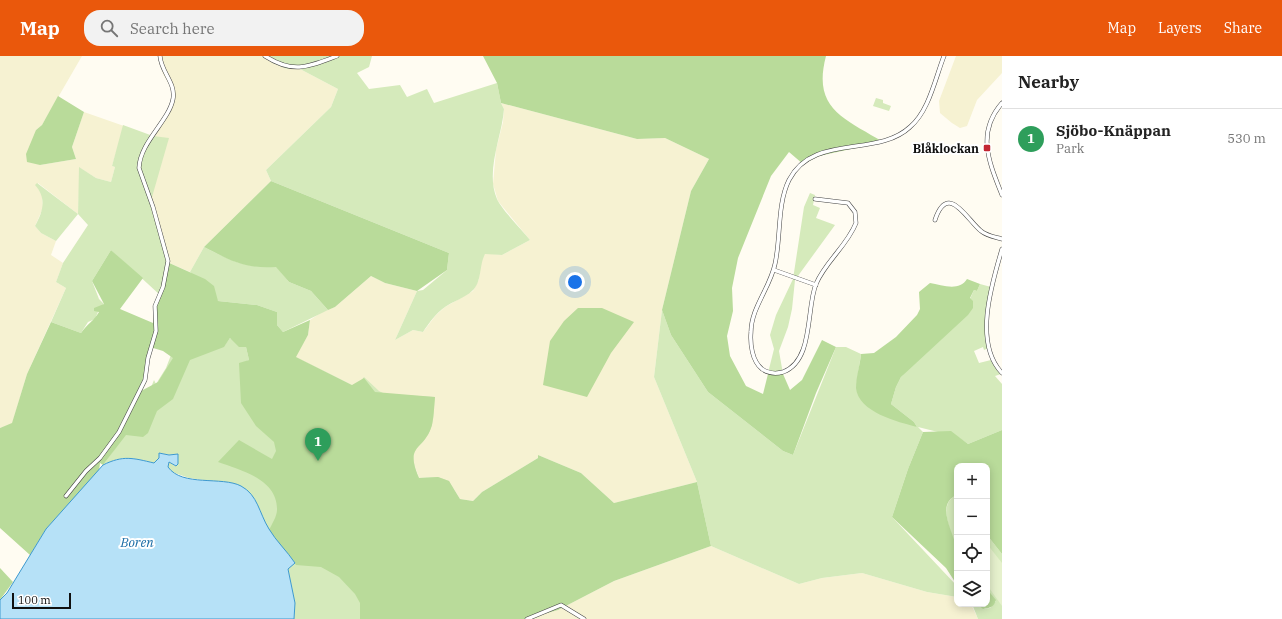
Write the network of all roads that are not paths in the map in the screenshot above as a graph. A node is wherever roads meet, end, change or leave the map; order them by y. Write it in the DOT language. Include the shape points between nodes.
graph roads {
  1 [pos="160,56"];
  2 [pos="265,56"];
  3 [pos="337,56"];
  4 [pos="944,56"];
  5 [pos="1002,103"];
  6 [pos="1002,195"];
  7 [pos="815,199"];
  8 [pos="935,220"];
  9 [pos="1002,239"];
  10 [pos="1002,250"];
  11 [pos="774,270"];
  12 [pos="816,285"];
  13 [pos="1002,373"];
  14 [pos="66,496"];
  15 [pos="527,619"];
  16 [pos="584,619"];
  1 -- 14 [label="street" via="172,87 173,100 149,140 139,165 168,259 163,288 155,306 155,335 145,380 119,432"];
  2 -- 3 [label="street" via="282,66 296,68"];
  4 -- 11 [label="street" via="922,111 915,123 906,131 891,138 818,154 805,161 794,172 785,194"];
  5 -- 6 [label="street" via="989,127 987,148 990,164"];
  7 -- 12 [label="street" via="847,203 854,210 857,219 855,227"];
  8 -- 9 [label="street" via="942,207 955,204 982,232"];
  10 -- 13 [label="street" via="990,291 987,315 990,351"];
  11 -- 12 [label="street"];
  11 -- 12 [label="street" via="752,320 751,331 755,359 768,372 784,371 798,358 808,332"];
  15 -- 16 [label="street" via="561,605"];
}
